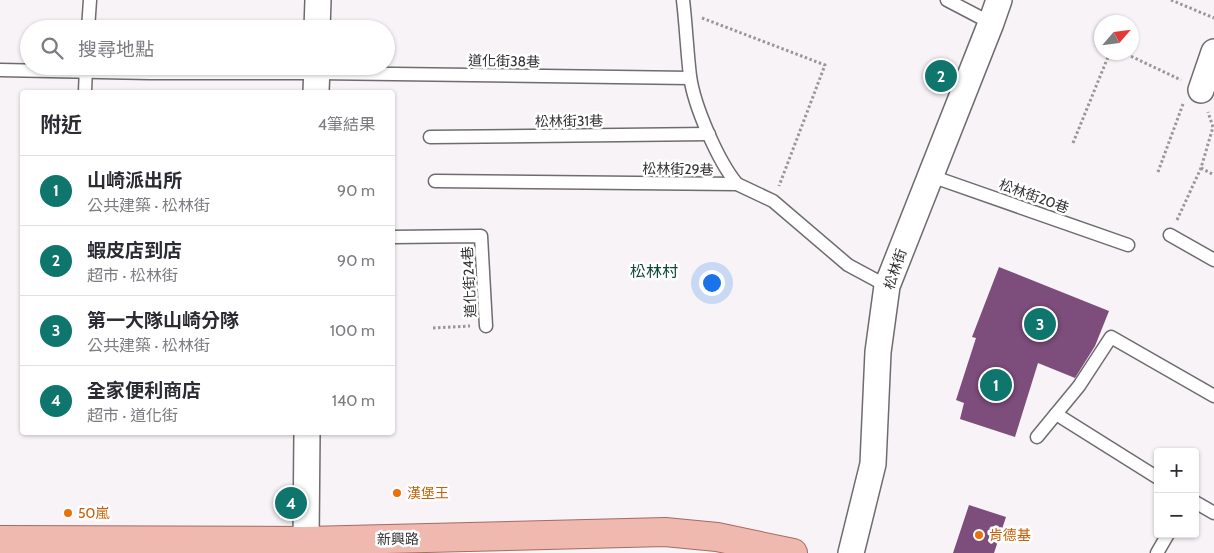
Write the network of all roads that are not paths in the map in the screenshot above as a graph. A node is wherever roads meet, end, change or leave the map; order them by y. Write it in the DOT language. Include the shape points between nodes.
graph roads {
  1 [pos="90,0"];
  2 [pos="318,0"];
  3 [pos="947,0"];
  4 [pos="684,6"];
  5 [pos="995,12"];
  6 [pos="89,20"];
  7 [pos="317,20"];
  8 [pos="1214,52"];
  9 [pos="0,70"];
  10 [pos="20,70"];
  11 [pos="86,75"];
  12 [pos="258,75"];
  13 [pos="316,77"];
  14 [pos="690,78"];
  15 [pos="1196,87"];
  16 [pos="85,90"];
  17 [pos="709,134"];
  18 [pos="430,138"];
  19 [pos="931,176"];
  20 [pos="435,181"];
  21 [pos="737,184"];
  22 [pos="1170,235"];
  23 [pos="395,237"];
  24 [pos="1128,245"];
  25 [pos="1214,260"];
  26 [pos="888,286"];
  27 [pos="486,326"];
  28 [pos="1214,396"];
  29 [pos="1056,414"];
  30 [pos="308,435"];
  31 [pos="1037,438"];
  32 [pos="1154,475"];
  33 [pos="1199,504"];
  34 [pos="1214,513"];
  35 [pos="1165,538"];
  36 [pos="0,540"];
  37 [pos="716,545"];
  38 [pos="306,547"];
  39 [pos="793,553"];
  40 [pos="851,553"];
  41 [pos="1156,553"];
  1 -- 6 [label="lane"];
  2 -- 7 [label="street"];
  3 -- 5 [label="lane"];
  4 -- 14 [label="lane"];
  5 -- 19 [label="street, 松林街"];
  8 -- 15 [label="street"];
  9 -- 10 [label="lane, 道化街38巷"];
  11 -- 16 [label="lane"];
  12 -- 13 [label="lane, 道化街38巷"];
  13 -- 14 [label="lane, 道化街38巷"];
  14 -- 17 [label="lane"];
  17 -- 18 [label="lane, 松林街31巷"];
  17 -- 21 [label="lane"];
  19 -- 24 [label="lane, 松林街20巷"];
  19 -- 26 [label="street, 松林街"];
  20 -- 21 [label="lane, 松林街29巷"];
  21 -- 26 [label="lane, 松林街29巷" via="773,201 848,265"];
  22 -- 25 [label="lane"];
  23 -- 27 [label="lane, 道化街24巷" via="481,236"];
  26 -- 40 [label="street, 松林街" via="878,352 873,464"];
  28 -- 29 [label="lane" via="1111,337"];
  29 -- 31 [label="lane"];
  29 -- 32 [label="lane"];
  30 -- 38 [label="street"];
  33 -- 34 [label="lane"];
  35 -- 41 [label="lane"];
  36 -- 38 [label="main road, 新興路"];
  37 -- 38 [label="main road, 新興路" via="665,532"];
  37 -- 39 [label="main road, 新興路"];
}
